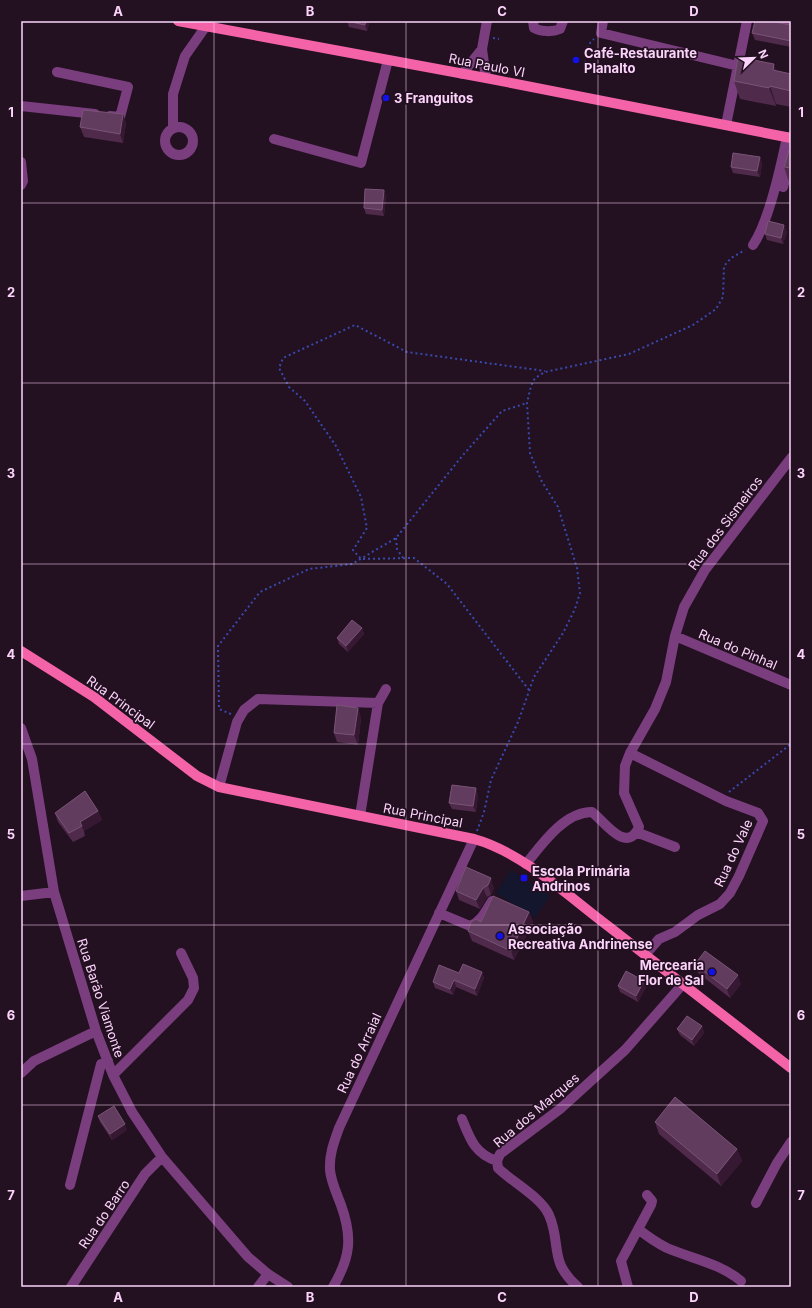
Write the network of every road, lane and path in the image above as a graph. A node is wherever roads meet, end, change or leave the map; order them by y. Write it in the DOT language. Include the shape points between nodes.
graph roads {
  1 [pos="178,21"];
  2 [pos="487,21"];
  3 [pos="533,21"];
  4 [pos="563,21"];
  5 [pos="603,21"];
  6 [pos="747,21"];
  7 [pos="782,21"];
  8 [pos="791,23"];
  9 [pos="206,26"];
  10 [pos="589,44"];
  11 [pos="482,49"];
  12 [pos="388,60"];
  13 [pos="585,63"];
  14 [pos="738,66"];
  15 [pos="57,72"];
  16 [pos="462,74"];
  17 [pos="486,78"];
  18 [pos="21,106"];
  19 [pos="726,125"];
  20 [pos="173,128"];
  21 [pos="789,137"];
  22 [pos="274,139"];
  23 [pos="791,160"];
  24 [pos="21,162"];
  25 [pos="21,185"];
  26 [pos="783,187"];
  27 [pos="753,245"];
  28 [pos="545,372"];
  29 [pos="528,403"];
  30 [pos="791,458"];
  31 [pos="396,538"];
  32 [pos="362,558"];
  33 [pos="403,558"];
  34 [pos="675,636"];
  35 [pos="21,651"];
  36 [pos="791,686"];
  37 [pos="386,689"];
  38 [pos="529,690"];
  39 [pos="378,703"];
  40 [pos="239,718"];
  41 [pos="21,728"];
  42 [pos="791,744"];
  43 [pos="630,753"];
  44 [pos="219,787"];
  45 [pos="720,798"];
  46 [pos="360,816"];
  47 [pos="636,832"];
  48 [pos="474,839"];
  49 [pos="675,847"];
  50 [pos="526,864"];
  51 [pos="54,892"];
  52 [pos="21,896"];
  53 [pos="492,901"];
  54 [pos="439,913"];
  55 [pos="182,953"];
  56 [pos="645,955"];
  57 [pos="683,984"];
  58 [pos="96,1030"];
  59 [pos="108,1061"];
  60 [pos="791,1068"];
  61 [pos="21,1073"];
  62 [pos="113,1075"];
  63 [pos="462,1119"];
  64 [pos="791,1142"];
  65 [pos="162,1157"];
  66 [pos="497,1161"];
  67 [pos="70,1185"];
  68 [pos="647,1196"];
  69 [pos="756,1203"];
  70 [pos="638,1229"];
  71 [pos="268,1274"];
  72 [pos="741,1281"];
  73 [pos="71,1287"];
  74 [pos="258,1287"];
  75 [pos="288,1287"];
  76 [pos="333,1287"];
  77 [pos="578,1287"];
  78 [pos="628,1287"];
  1 -- 9 [label="main road, Rua Paulo VI"];
  2 -- 11 [label="street"];
  3 -- 4 [label="street" via="534,28 538,30 556,31 560,29"];
  5 -- 14 [label="street" via="600,33"];
  6 -- 14 [label="street"];
  7 -- 8 [label="street"];
  9 -- 12 [label="main road, Rua Paulo VI"];
  9 -- 20 [label="street" via="185,56 172,94"];
  10 -- 13 [label="path"];
  11 -- 16 [label="street"];
  11 -- 17 [label="street"];
  12 -- 16 [label="main road, Rua Paulo VI"];
  12 -- 22 [label="street" via="361,163"];
  14 -- 19 [label="street"];
  15 -- 18 [label="street" via="128,87 120,117"];
  16 -- 17 [label="main road, Rua Paulo VI"];
  17 -- 19 [label="main road, Rua Paulo VI"];
  19 -- 21 [label="main road, Rua Paulo VI"];
  21 -- 27 [label="street" via="760,236"];
  23 -- 26 [label="street"];
  24 -- 25 [label="street"];
  27 -- 28 [label="path" via="731,258 724,266 723,297 716,309 693,325 629,354"];
  28 -- 29 [label="path" via="535,378"];
  28 -- 32 [label="path" via="407,352 355,325 283,358 278,368 289,388 305,401 336,446 361,497 367,528 353,550"];
  29 -- 31 [label="path" via="502,411"];
  29 -- 38 [label="path" via="530,453 541,480 558,507 577,568 580,593 572,615 534,676"];
  30 -- 34 [label="street, Rua dos Sismeiros" via="705,570 684,607"];
  31 -- 32 [label="path"];
  31 -- 33 [label="path" via="397,549"];
  32 -- 33 [label="path"];
  32 -- 40 [label="path" via="352,564 309,569 260,592 218,646 219,709"];
  33 -- 38 [label="path" via="414,558 447,584"];
  34 -- 36 [label="street, Rua do Pinhal"];
  34 -- 43 [label="street, Rua dos Sismeiros" via="663,688 655,709"];
  35 -- 44 [label="main road, Rua Principal" via="94,697 197,776"];
  37 -- 39 [label="street"];
  38 -- 48 [label="path" via="518,722 491,780 484,812"];
  39 -- 40 [label="street" via="258,699 244,710"];
  39 -- 46 [label="street"];
  40 -- 44 [label="street"];
  41 -- 51 [label="street, Rua Barão Viamonte" via="32,760"];
  42 -- 45 [label="path"];
  43 -- 45 [label="street, Rua do Vale"];
  43 -- 47 [label="street, Rua dos Sismeiros" via="625,766 624,793 639,827"];
  44 -- 46 [label="main road, Rua Principal"];
  45 -- 56 [label="street, Rua do Vale" via="758,813 763,821 739,876 730,893 720,904 659,939"];
  46 -- 48 [label="main road, Rua Principal"];
  47 -- 49 [label="street"];
  47 -- 50 [label="street" via="629,837 621,837 612,833 592,812 583,812 569,819 554,832"];
  48 -- 50 [label="main road, Rua Principal" via="499,847"];
  48 -- 54 [label="street, Rua do Arraial"];
  50 -- 56 [label="main road, Rua Principal"];
  51 -- 52 [label="street"];
  51 -- 58 [label="street, Rua Barão Viamonte"];
  53 -- 54 [label="street" via="481,919 470,926"];
  54 -- 76 [label="street, Rua do Arraial" via="333,1145 330,1173 342,1209 348,1248 345,1266"];
  55 -- 62 [label="street" via="193,978 194,988 188,1000"];
  56 -- 57 [label="main road, Rua Principal"];
  57 -- 60 [label="main road, Rua Principal"];
  57 -- 66 [label="street, Rua dos Marques" via="625,1050 560,1109 500,1154"];
  58 -- 59 [label="street, Rua Barão Viamonte"];
  58 -- 61 [label="street" via="34,1061"];
  59 -- 62 [label="street, Rua Barão Viamonte"];
  59 -- 67 [label="street" via="101,1064"];
  62 -- 65 [label="street, Rua Barão Viamonte" via="132,1112"];
  63 -- 66 [label="street" via="478,1150 486,1158"];
  64 -- 69 [label="street"];
  65 -- 71 [label="street, Rua Barão Viamonte" via="248,1257"];
  65 -- 73 [label="street, Rua do Barro" via="145,1174"];
  66 -- 77 [label="street, Rua dos Marques" via="498,1168 540,1202 549,1214 557,1258 564,1272"];
  68 -- 70 [label="street" via="652,1201 651,1205"];
  70 -- 72 [label="street" via="659,1244 714,1264"];
  70 -- 78 [label="street" via="621,1261"];
  71 -- 74 [label="street"];
  71 -- 75 [label="street, Rua Barão Viamonte"];
}
